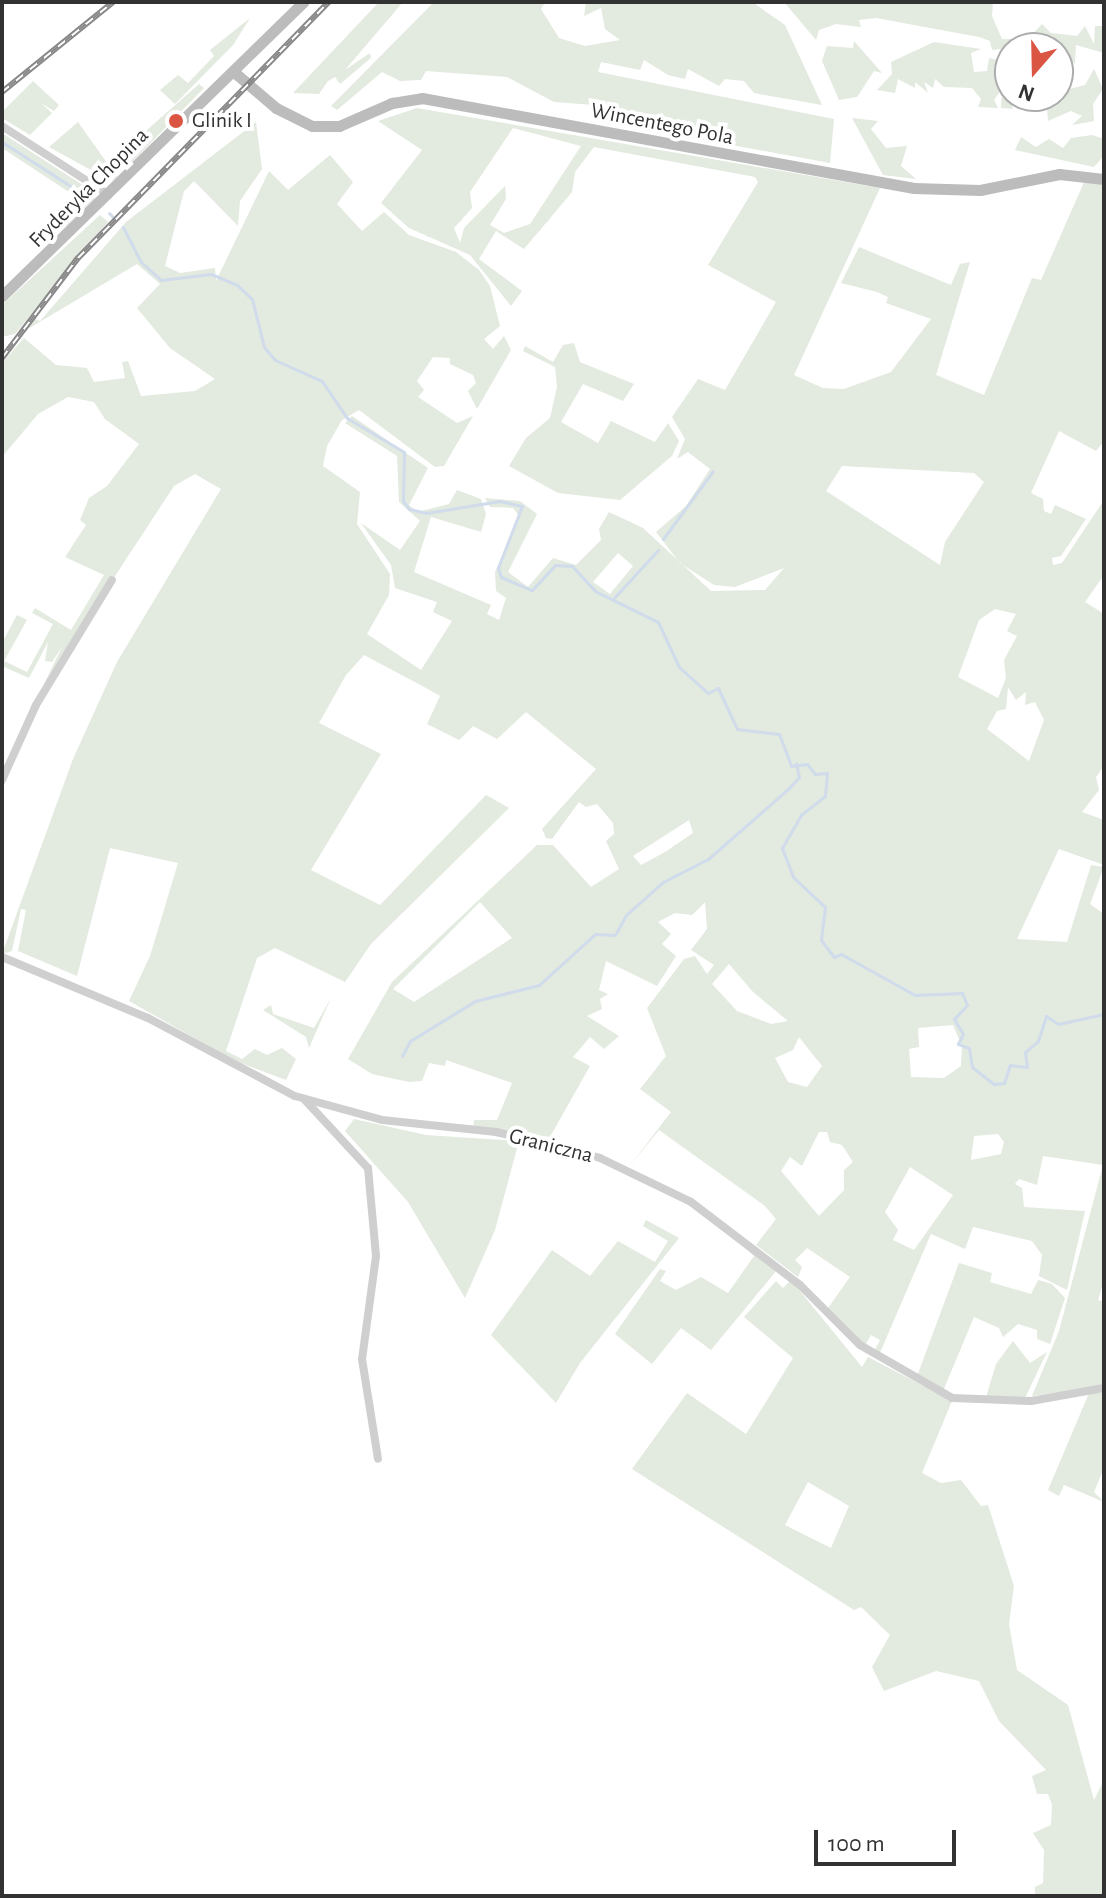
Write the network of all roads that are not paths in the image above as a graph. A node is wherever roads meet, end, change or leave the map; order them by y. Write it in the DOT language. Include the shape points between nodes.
graph roads {
  1 [pos="303,2"];
  2 [pos="234,72"];
  3 [pos="2,126"];
  4 [pos="1104,179"];
  5 [pos="109,196"];
  6 [pos="2,296"];
  7 [pos="112,580"];
  8 [pos="2,780"];
  9 [pos="2,957"];
  10 [pos="304,1099"];
  11 [pos="1104,1388"];
  12 [pos="378,1459"];
  1 -- 2 [label="street, Fryderyka Chopina"];
  2 -- 4 [label="street, Wincentego Pola" via="276,108 312,126 339,126 392,103 422,98 914,188 980,190 1059,174"];
  2 -- 5 [label="street, Fryderyka Chopina"];
  3 -- 5 [label="street"];
  5 -- 6 [label="street, Fryderyka Chopina"];
  7 -- 8 [label="street" via="36,705"];
  9 -- 10 [label="street, Graniczna" via="148,1018"];
  10 -- 11 [label="street, Graniczna" via="382,1120 496,1132 600,1158 691,1202 800,1285 860,1345 952,1398 1031,1401"];
  10 -- 12 [label="street" via="368,1168 376,1256 362,1359"];
}
